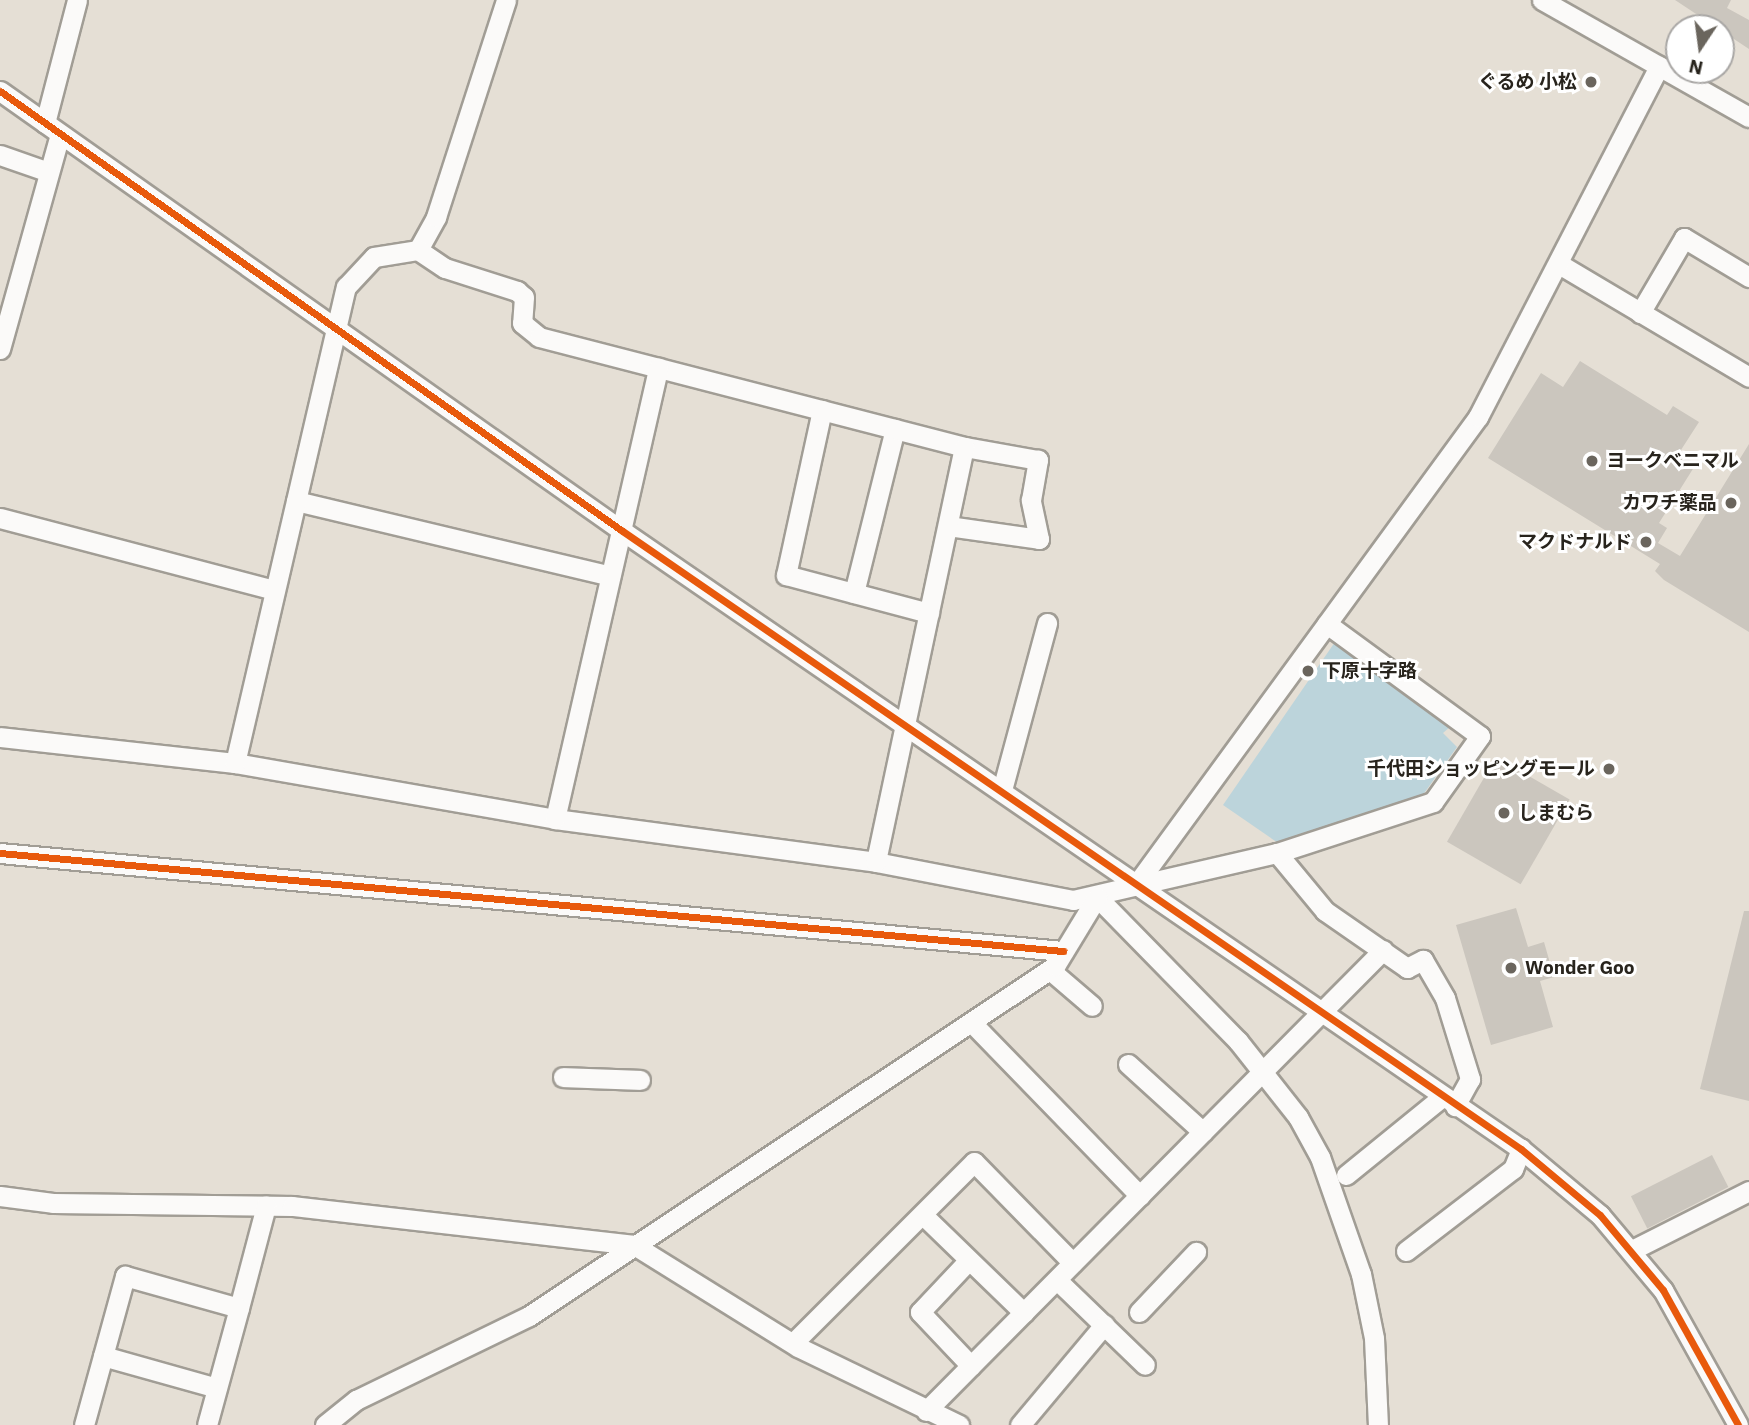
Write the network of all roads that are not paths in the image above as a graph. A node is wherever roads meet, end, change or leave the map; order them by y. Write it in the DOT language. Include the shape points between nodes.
graph roads {
  1 [pos="77,0"];
  2 [pos="506,0"];
  3 [pos="1542,0"];
  4 [pos="1659,66"];
  5 [pos="0,91"];
  6 [pos="1749,117"];
  7 [pos="52,128"];
  8 [pos="0,155"];
  9 [pos="46,171"];
  10 [pos="418,250"];
  11 [pos="1559,264"];
  12 [pos="1749,277"];
  13 [pos="1640,313"];
  14 [pos="336,330"];
  15 [pos="0,349"];
  16 [pos="659,368"];
  17 [pos="1749,377"];
  18 [pos="822,410"];
  19 [pos="895,429"];
  20 [pos="964,447"];
  21 [pos="296,502"];
  22 [pos="0,518"];
  23 [pos="948,526"];
  24 [pos="621,530"];
  25 [pos="610,576"];
  26 [pos="275,590"];
  27 [pos="854,593"];
  28 [pos="929,613"];
  29 [pos="1047,622"];
  30 [pos="1327,624"];
  31 [pos="905,724"];
  32 [pos="0,737"];
  33 [pos="234,763"];
  34 [pos="1002,790"];
  35 [pos="555,818"];
  36 [pos="0,853"];
  37 [pos="1277,853"];
  38 [pos="876,862"];
  39 [pos="1138,882"];
  40 [pos="1097,897"];
  41 [pos="1383,950"];
  42 [pos="1063,951"];
  43 [pos="1049,970"];
  44 [pos="1092,1006"];
  45 [pos="1319,1011"];
  46 [pos="972,1023"];
  47 [pos="1128,1064"];
  48 [pos="1264,1072"];
  49 [pos="563,1077"];
  50 [pos="640,1080"];
  51 [pos="1448,1102"];
  52 [pos="1203,1132"];
  53 [pos="1521,1149"];
  54 [pos="1346,1175"];
  55 [pos="1749,1191"];
  56 [pos="0,1196"];
  57 [pos="1140,1196"];
  58 [pos="265,1206"];
  59 [pos="924,1216"];
  60 [pos="634,1245"];
  61 [pos="1632,1250"];
  62 [pos="1406,1251"];
  63 [pos="1196,1252"];
  64 [pos="968,1261"];
  65 [pos="1073,1263"];
  66 [pos="1057,1280"];
  67 [pos="239,1308"];
  68 [pos="1139,1312"];
  69 [pos="1024,1313"];
  70 [pos="1104,1325"];
  71 [pos="793,1343"];
  72 [pos="103,1356"];
  73 [pos="1144,1365"];
  74 [pos="971,1366"];
  75 [pos="217,1388"];
  76 [pos="926,1411"];
  77 [pos="84,1425"];
  78 [pos="207,1425"];
  79 [pos="325,1425"];
  80 [pos="959,1425"];
  81 [pos="1020,1425"];
  82 [pos="1378,1425"];
  83 [pos="1738,1425"];
  1 -- 7 [label="street"];
  2 -- 10 [label="street" via="436,217"];
  3 -- 4 [label="street"];
  4 -- 6 [label="street"];
  4 -- 11 [label="street"];
  5 -- 7 [label="street"];
  7 -- 9 [label="street"];
  7 -- 14 [label="street"];
  8 -- 9 [label="street"];
  9 -- 15 [label="street"];
  10 -- 14 [label="street" via="362,264 346,287"];
  10 -- 16 [label="street" via="445,268 517,290 524,298 522,323 539,337"];
  11 -- 13 [label="street"];
  11 -- 30 [label="street" via="1478,417"];
  12 -- 13 [label="street" via="1684,238"];
  13 -- 17 [label="street"];
  14 -- 21 [label="street"];
  14 -- 24 [label="street"];
  16 -- 18 [label="street"];
  16 -- 24 [label="street"];
  18 -- 19 [label="street"];
  18 -- 27 [label="street" via="786,575"];
  19 -- 20 [label="street"];
  19 -- 27 [label="street"];
  20 -- 23 [label="street"];
  20 -- 23 [label="street" via="1038,460 1031,500 1040,539"];
  21 -- 25 [label="street"];
  21 -- 26 [label="street"];
  22 -- 26 [label="street"];
  23 -- 28 [label="street"];
  24 -- 25 [label="street"];
  24 -- 31 [label="street"];
  25 -- 35 [label="street"];
  26 -- 33 [label="street"];
  27 -- 28 [label="street"];
  28 -- 31 [label="street"];
  29 -- 34 [label="street"];
  30 -- 37 [label="street" via="1480,736 1433,802"];
  30 -- 39 [label="street"];
  31 -- 34 [label="street"];
  31 -- 38 [label="street"];
  32 -- 33 [label="street"];
  33 -- 35 [label="street"];
  34 -- 39 [label="street"];
  35 -- 38 [label="street"];
  36 -- 42 [label="street"];
  37 -- 39 [label="street"];
  37 -- 41 [label="street" via="1325,911"];
  38 -- 40 [label="street" via="1073,900"];
  39 -- 40 [label="street"];
  39 -- 45 [label="street"];
  40 -- 42 [label="street"];
  40 -- 48 [label="street"];
  41 -- 45 [label="street"];
  41 -- 51 [label="street" via="1407,968 1423,960 1445,998 1471,1079"];
  42 -- 43 [label="street"];
  43 -- 44 [label="street"];
  43 -- 46 [label="street"];
  45 -- 48 [label="street"];
  45 -- 51 [label="street"];
  46 -- 57 [label="street"];
  46 -- 60 [label="street"];
  47 -- 52 [label="street"];
  48 -- 52 [label="street"];
  48 -- 82 [label="street" via="1298,1117 1342,1209 1374,1338"];
  49 -- 50 [label="street"];
  51 -- 53 [label="street"];
  51 -- 54 [label="street"];
  52 -- 57 [label="street"];
  53 -- 61 [label="street" via="1600,1214"];
  53 -- 62 [label="street" via="1513,1170"];
  55 -- 61 [label="street"];
  56 -- 58 [label="street" via="53,1203"];
  57 -- 65 [label="street"];
  58 -- 60 [label="street"];
  58 -- 67 [label="street"];
  59 -- 64 [label="street"];
  59 -- 65 [label="street" via="974,1162"];
  59 -- 71 [label="street"];
  60 -- 71 [label="street"];
  60 -- 79 [label="street" via="530,1316 356,1400"];
  61 -- 83 [label="street" via="1692,1333"];
  63 -- 68 [label="street"];
  64 -- 69 [label="street"];
  64 -- 74 [label="street" via="920,1312"];
  65 -- 66 [label="street"];
  66 -- 69 [label="street"];
  66 -- 70 [label="street"];
  67 -- 72 [label="street" via="125,1276"];
  67 -- 75 [label="street"];
  69 -- 74 [label="street"];
  70 -- 73 [label="street"];
  70 -- 81 [label="street"];
  71 -- 76 [label="street"];
  72 -- 75 [label="street"];
  72 -- 77 [label="street"];
  74 -- 76 [label="street"];
  75 -- 78 [label="street"];
  76 -- 80 [label="street"];
}
